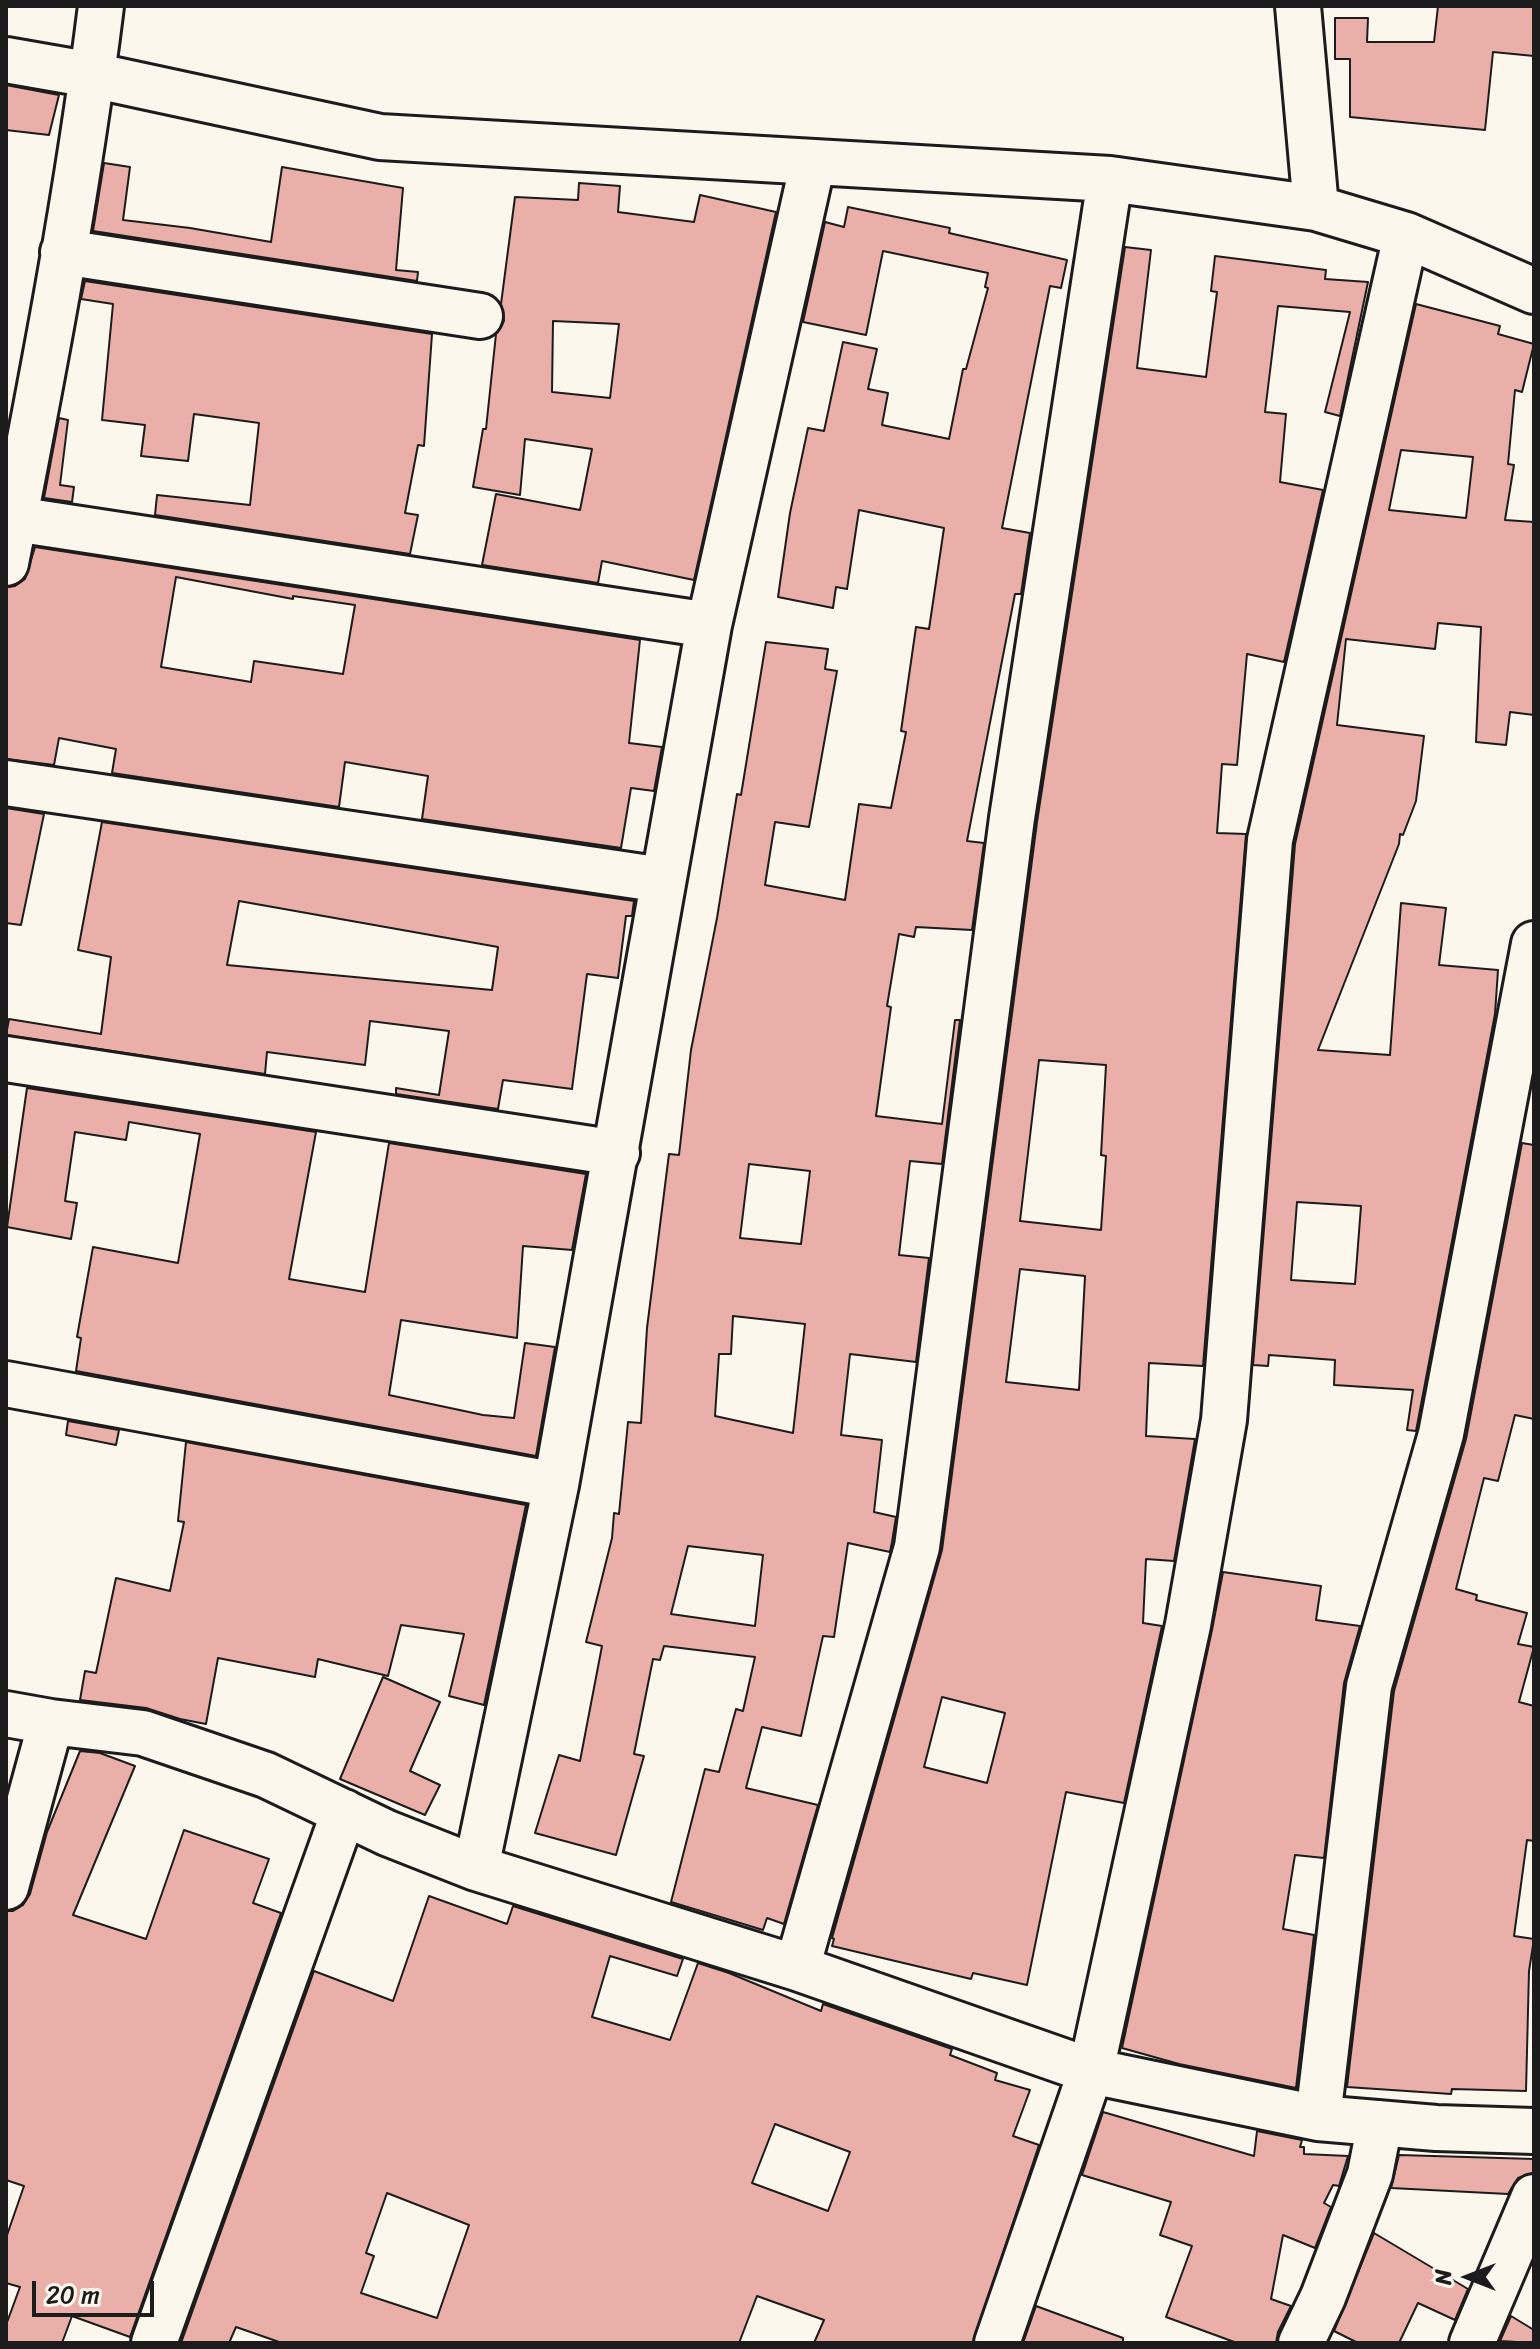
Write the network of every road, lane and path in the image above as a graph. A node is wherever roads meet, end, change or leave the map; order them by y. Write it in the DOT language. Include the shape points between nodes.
graph roads {
  1 [pos="101,6"];
  2 [pos="1298,6"];
  3 [pos="6,60"];
  4 [pos="92,75"];
  5 [pos="813,162"];
  6 [pos="1110,179"];
  7 [pos="1316,208"];
  8 [pos="1406,235"];
  9 [pos="63,252"];
  10 [pos="1534,291"];
  11 [pos="480,316"];
  12 [pos="15,519"];
  13 [pos="6,563"];
  14 [pos="709,625"];
  15 [pos="6,783"];
  16 [pos="663,880"];
  17 [pos="1534,944"];
  18 [pos="6,1059"];
  19 [pos="617,1153"];
  20 [pos="6,1384"];
  21 [pos="556,1485"];
  22 [pos="6,1714"];
  23 [pos="51,1722"];
  24 [pos="344,1812"];
  25 [pos="476,1868"];
  26 [pos="6,1887"];
  27 [pos="797,1968"];
  28 [pos="1091,2071"];
  29 [pos="1318,2118"];
  30 [pos="1380,2123"];
  31 [pos="1534,2131"];
  32 [pos="1534,2197"];
  33 [pos="154,2343"];
  34 [pos="997,2343"];
  35 [pos="1301,2343"];
  36 [pos="1472,2343"];
  1 -- 4 [label="street"];
  2 -- 7 [label="street"];
  3 -- 4 [label="street"];
  4 -- 5 [label="street" via="380,137"];
  4 -- 9 [label="street"];
  5 -- 6 [label="street"];
  5 -- 14 [label="street"];
  6 -- 7 [label="street"];
  6 -- 27 [label="street" via="1012,818 917,1547"];
  7 -- 8 [label="street"];
  8 -- 10 [label="street"];
  8 -- 28 [label="street" via="1270,840 1224,1420 1188,1625"];
  9 -- 11 [label="street"];
  9 -- 12 [label="street"];
  12 -- 13 [label="street"];
  12 -- 14 [label="street"];
  14 -- 16 [label="street"];
  15 -- 16 [label="street"];
  16 -- 19 [label="street"];
  17 -- 29 [label="street" via="1441,1434 1369,1686"];
  18 -- 19 [label="street"];
  19 -- 21 [label="street"];
  20 -- 21 [label="street"];
  21 -- 25 [label="street"];
  22 -- 23 [label="street"];
  23 -- 24 [label="street" via="143,1733 266,1775"];
  23 -- 26 [label="street"];
  24 -- 25 [label="street"];
  24 -- 33 [label="street"];
  25 -- 27 [label="street"];
  27 -- 28 [label="street"];
  28 -- 29 [label="street"];
  28 -- 34 [label="street"];
  29 -- 30 [label="street"];
  30 -- 31 [label="street"];
  30 -- 35 [label="street" via="1370,2174"];
  32 -- 36 [label="street"];
}
